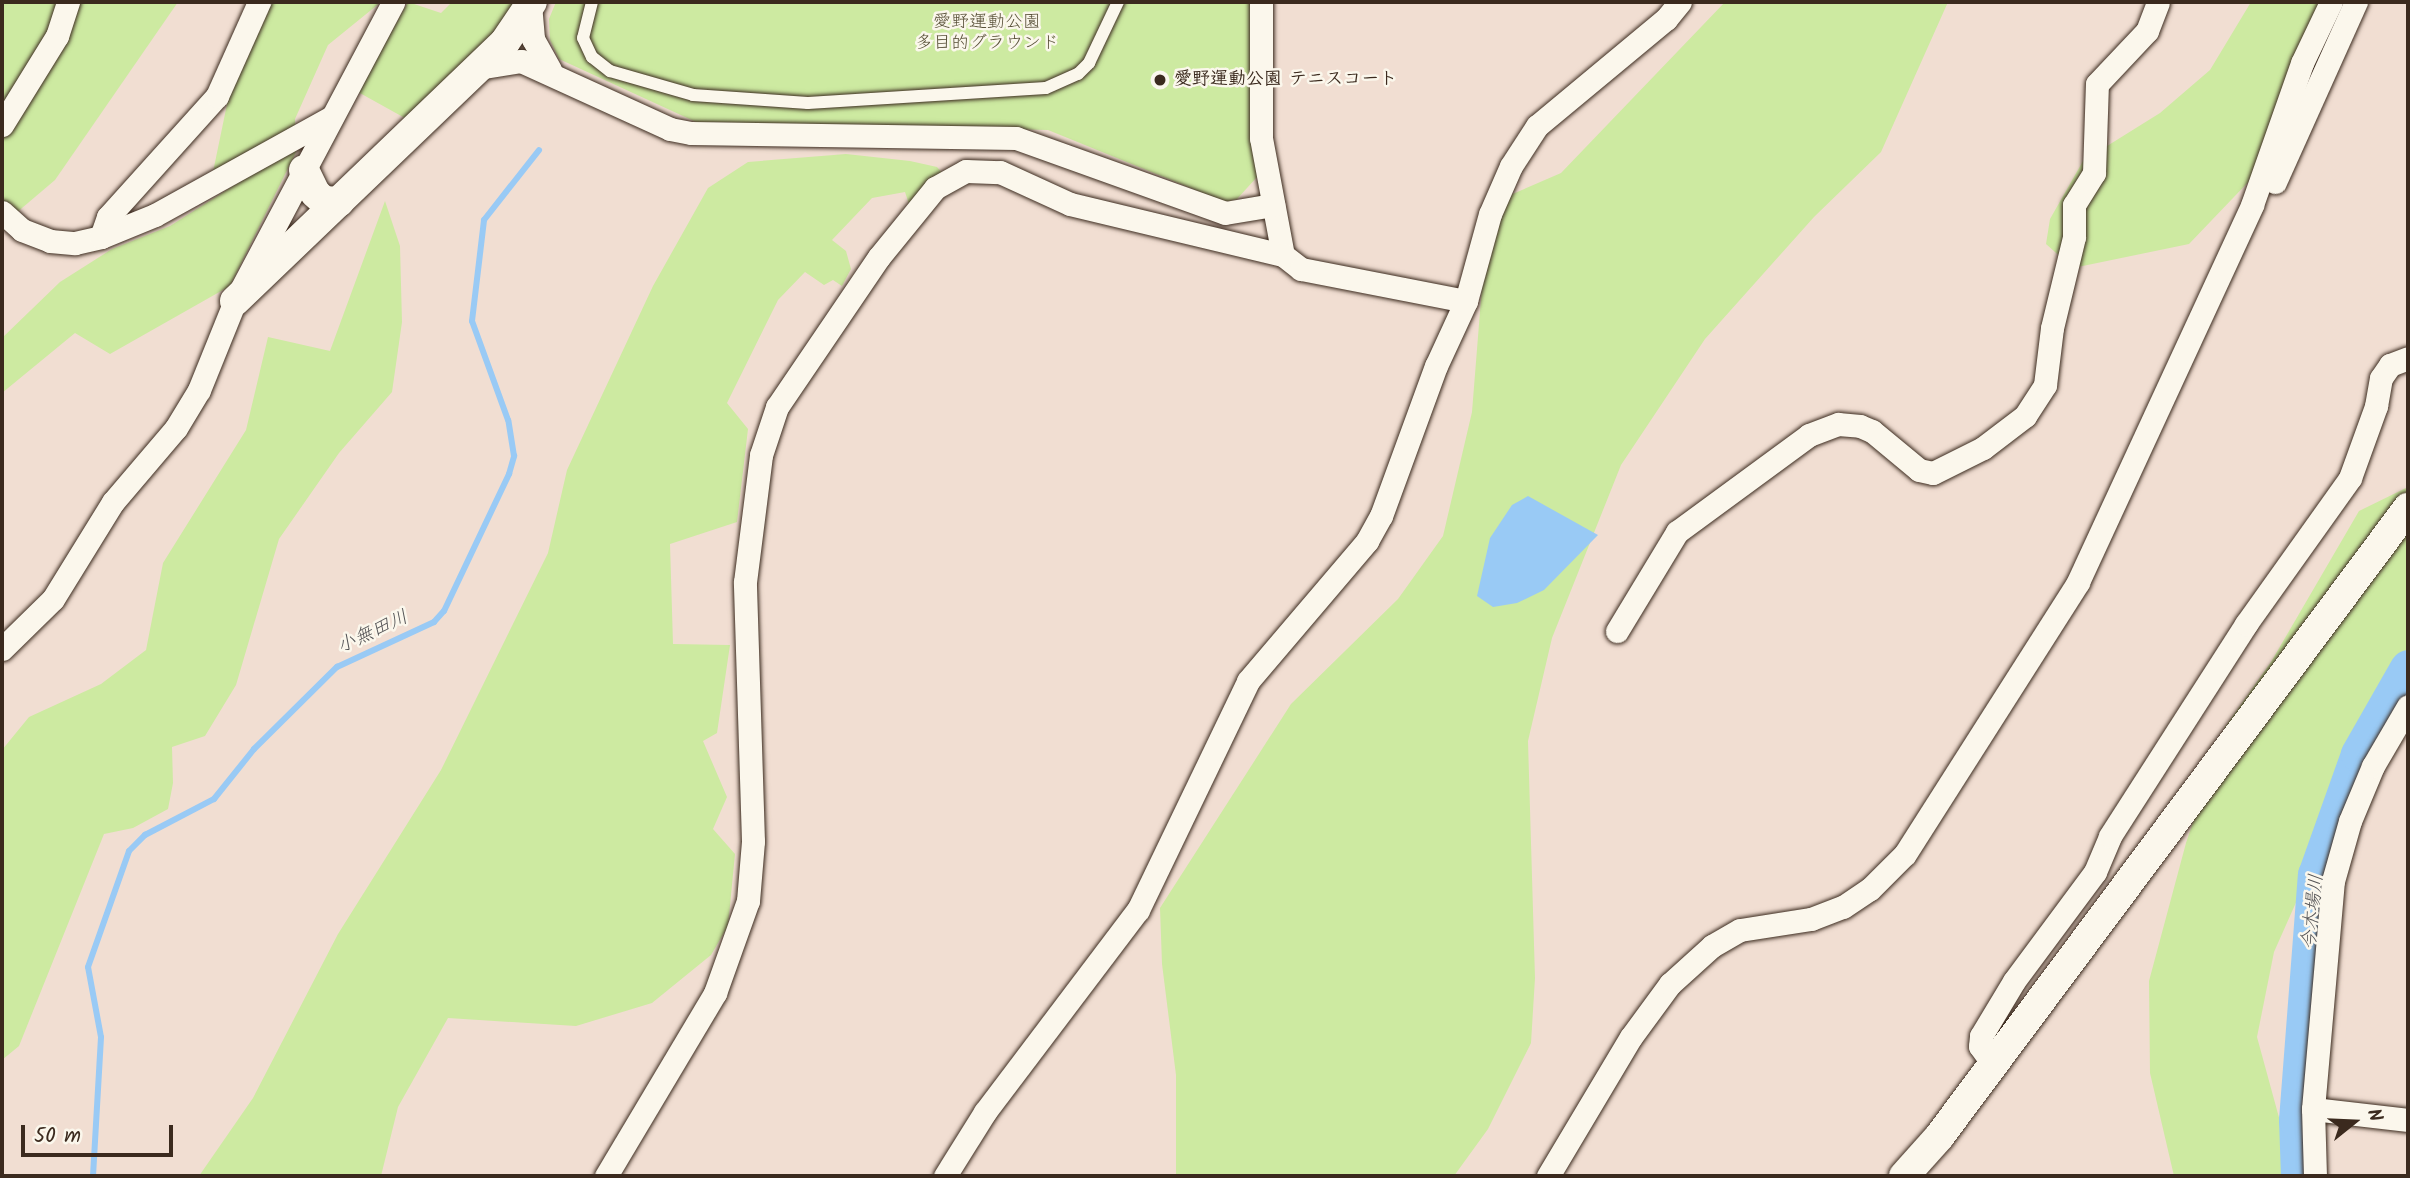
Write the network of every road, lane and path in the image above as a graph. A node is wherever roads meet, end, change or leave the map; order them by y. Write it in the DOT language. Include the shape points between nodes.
graph roads {
  1 [pos="68,2"];
  2 [pos="259,2"];
  3 [pos="393,2"];
  4 [pos="592,2"];
  5 [pos="1118,2"];
  6 [pos="1261,2"];
  7 [pos="1679,2"];
  8 [pos="2158,2"];
  9 [pos="2331,2"];
  10 [pos="2357,2"];
  11 [pos="531,3"];
  12 [pos="478,68"];
  13 [pos="550,71"];
  14 [pos="332,117"];
  15 [pos="2,125"];
  16 [pos="304,170"];
  17 [pos="339,202"];
  18 [pos="1273,205"];
  19 [pos="2252,205"];
  20 [pos="2,212"];
  21 [pos="101,237"];
  22 [pos="1283,255"];
  23 [pos="235,301"];
  24 [pos="1466,301"];
  25 [pos="2408,358"];
  26 [pos="2408,508"];
  27 [pos="1617,631"];
  28 [pos="2,649"];
  29 [pos="2408,706"];
  30 [pos="1993,1064"];
  31 [pos="2312,1109"];
  32 [pos="2408,1120"];
  33 [pos="606,1176"];
  34 [pos="944,1176"];
  35 [pos="1548,1176"];
  36 [pos="1904,1176"];
  37 [pos="2315,1176"];
  1 -- 15 [label="street" via="57,36"];
  2 -- 21 [label="street" via="217,96 108,217"];
  3 -- 14 [label="street"];
  4 -- 5 [label="lane" via="583,38 592,57 610,71 693,95 808,103 1046,88 1078,74 1089,63"];
  6 -- 18 [label="street" via="1261,138"];
  7 -- 24 [label="street" via="1666,19 1537,126 1511,166 1490,214"];
  8 -- 27 [label="street" via="2147,31 2097,84 2094,173 2074,205 2074,237 2052,328 2045,385 2025,416 1983,448 1933,473 1919,470 1860,426 1826,426 1677,532"];
  9 -- 19 [label="street" via="2302,63"];
  10 -- 19 [label="street" via="2272,187 2263,200"];
  11 -- 12 [label="street" via="505,42"];
  11 -- 13 [label="street" via="533,39"];
  12 -- 13 [label="street" via="522,61"];
  12 -- 17 [label="street"];
  13 -- 18 [label="street" via="670,129 691,133 1016,138 1052,147 1225,213"];
  14 -- 16 [label="street"];
  14 -- 21 [label="street" via="155,215"];
  16 -- 17 [label="street" via="315,193 324,201"];
  16 -- 23 [label="street"];
  17 -- 23 [label="street"];
  18 -- 22 [label="street"];
  19 -- 35 [label="street" via="2078,582 1905,854 1870,889 1843,907 1811,919 1740,930 1712,946 1670,984 1631,1037"];
  20 -- 21 [label="street" via="22,230 50,241 75,243"];
  22 -- 24 [label="street" via="1301,269"];
  22 -- 33 [label="street" via="1070,204 1018,178 982,169 966,171 936,188 880,257 777,407 761,455 745,582 752,841 748,901 734,950 715,993"];
  23 -- 28 [label="street" via="200,390 176,428 113,502 53,599"];
  24 -- 34 [label="street" via="1367,541 1248,681 1138,910 985,1112"];
  25 -- 30 [label="street" via="2390,365 2381,378 2376,406 2350,478 2246,624 2110,836 2095,872 1987,1025 1980,1046"];
  26 -- 30 [label="street"];
  29 -- 31 [label="street" via="2373,766 2350,821 2333,881"];
  30 -- 36 [label="street"];
  31 -- 32 [label="street"];
  31 -- 37 [label="street"];
}
